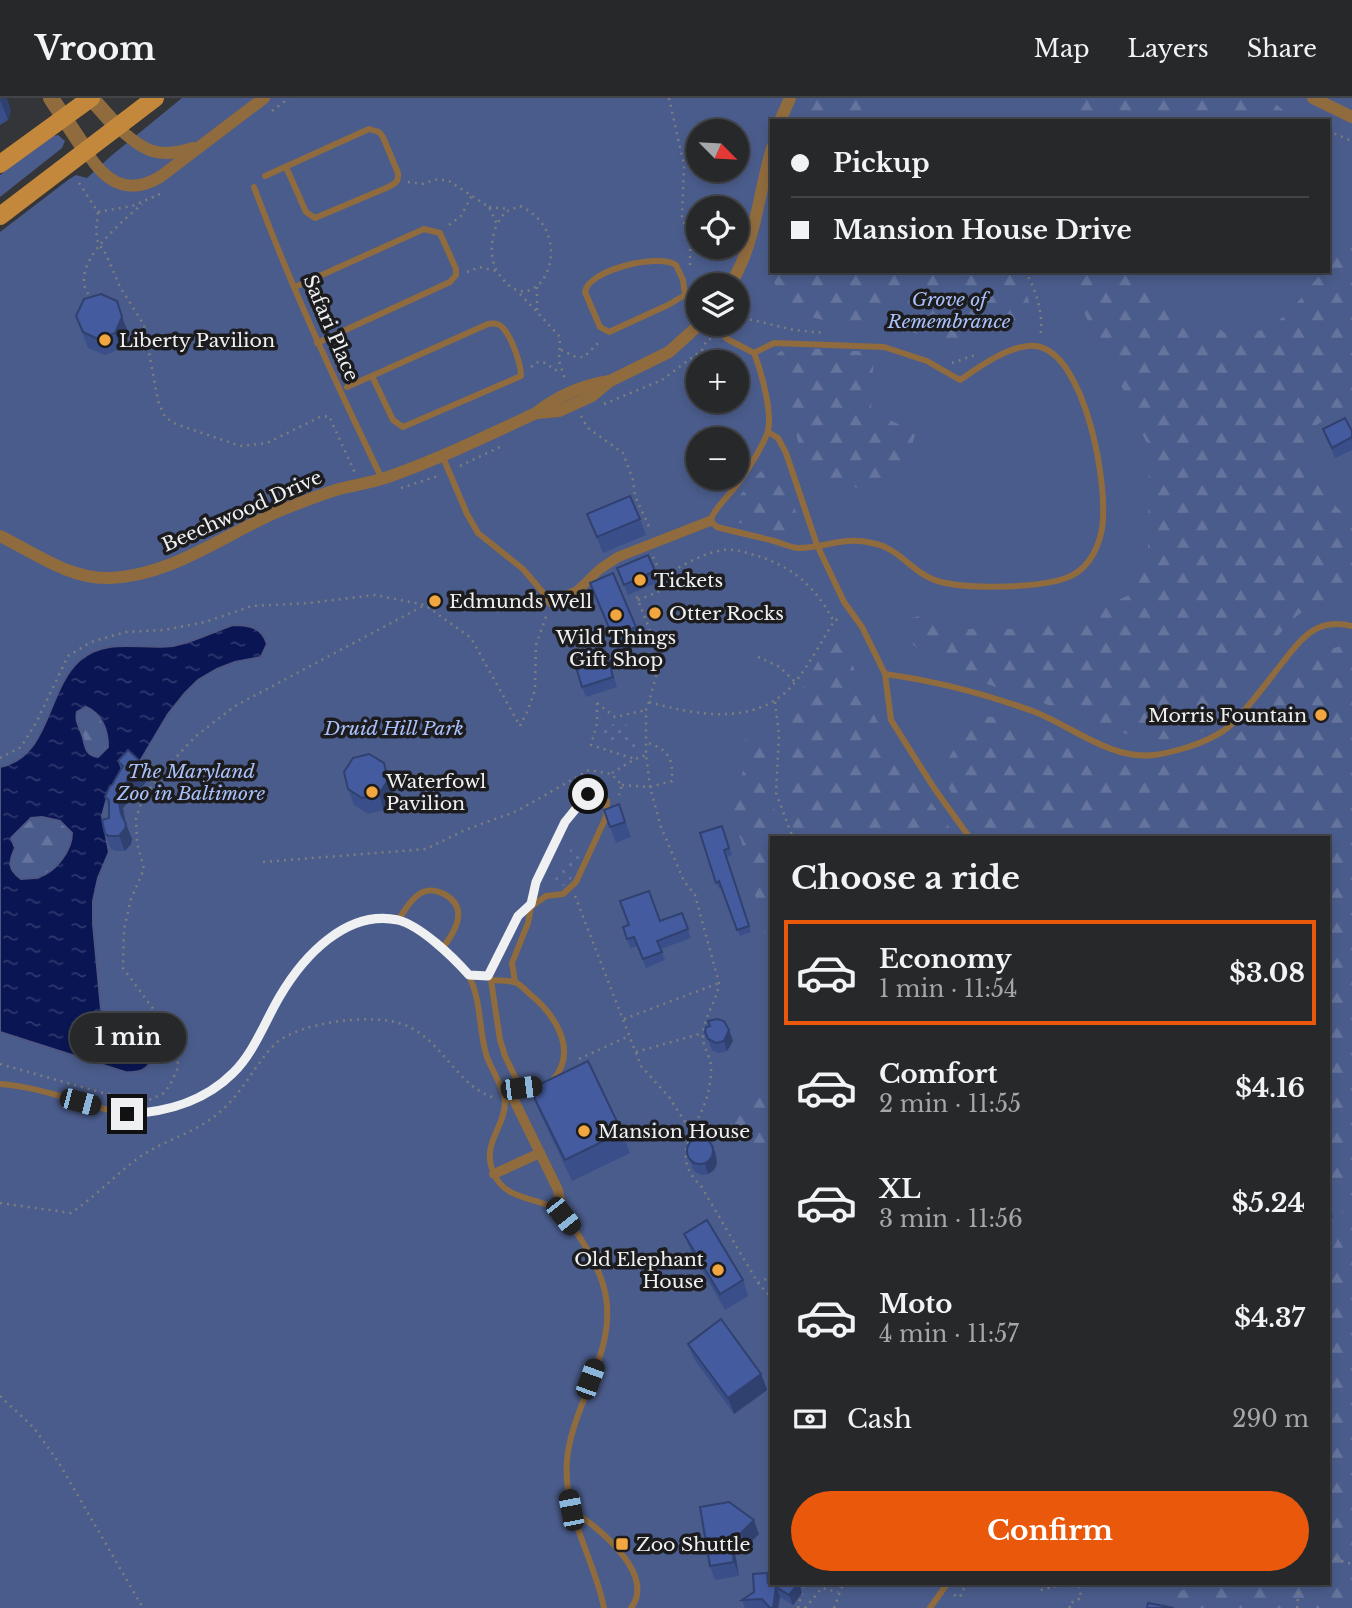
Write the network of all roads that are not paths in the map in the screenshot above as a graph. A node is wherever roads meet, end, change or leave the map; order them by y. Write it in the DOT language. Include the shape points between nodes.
graph roads {
  1 [pos="51,98"];
  2 [pos="91,98"];
  3 [pos="155,98"];
  4 [pos="264,98"];
  5 [pos="790,98"];
  6 [pos="1313,98"];
  7 [pos="1352,117"];
  8 [pos="63,118"];
  9 [pos="781,119"];
  10 [pos="117,127"];
  11 [pos="203,145"];
  12 [pos="86,151"];
  13 [pos="770,156"];
  14 [pos="0,164"];
  15 [pos="286,167"];
  16 [pos="265,176"];
  17 [pos="254,187"];
  18 [pos="0,216"];
  19 [pos="736,273"];
  20 [pos="295,287"];
  21 [pos="685,295"];
  22 [pos="687,336"];
  23 [pos="724,336"];
  24 [pos="317,342"];
  25 [pos="754,353"];
  26 [pos="372,376"];
  27 [pos="347,387"];
  28 [pos="768,432"];
  29 [pos="442,455"];
  30 [pos="382,480"];
  31 [pos="710,521"];
  32 [pos="0,536"];
  33 [pos="817,545"];
  34 [pos="551,602"];
  35 [pos="1352,626"];
  36 [pos="885,674"];
  37 [pos="969,836"];
  38 [pos="531,904"];
  39 [pos="398,920"];
  40 [pos="442,949"];
  41 [pos="469,975"];
  42 [pos="490,978"];
  43 [pos="515,982"];
  44 [pos="0,1084"];
  45 [pos="513,1095"];
  46 [pos="540,1153"];
  47 [pos="494,1174"];
  48 [pos="563,1216"];
  49 [pos="571,1510"];
  50 [pos="946,1585"];
  51 [pos="604,1608"];
  52 [pos="631,1608"];
  53 [pos="930,1608"];
  1 -- 8 [label="street"];
  2 -- 8 [label="main road"];
  2 -- 10 [label="street"];
  3 -- 10 [label="main road"];
  4 -- 11 [label="street"];
  5 -- 9 [label="street"];
  6 -- 7 [label="street"];
  8 -- 12 [label="street"];
  8 -- 14 [label="main road"];
  10 -- 11 [label="street" via="157,154"];
  10 -- 12 [label="main road"];
  11 -- 12 [label="street" via="160,177 132,186 111,180"];
  12 -- 18 [label="main road"];
  13 -- 19 [label="street" via="748,248"];
  15 -- 15 [label="lane" via="369,129 383,137 398,179 396,184 314,218 306,212"];
  15 -- 16 [label="lane"];
  17 -- 20 [label="lane, Safari Place"];
  20 -- 24 [label="lane, Safari Place"];
  20 -- 24 [label="lane" via="424,229 440,233 456,269 450,282"];
  21 -- 21 [label="lane" via="678,269 665,260 629,265 591,280 584,292 606,331"];
  22 -- 29 [label="street, Beechwood Drive" via="669,352 610,381 589,384 554,399 536,413"];
  23 -- 25 [label="lane"];
  24 -- 30 [label="lane, Safari Place"];
  25 -- 28 [label="lane" via="764,387"];
  25 -- 33 [label="lane" via="774,343 884,347 927,361 960,380 986,362 1038,346 1059,359 1087,415 1100,474 1102,529 1091,559 1064,579 1033,585 955,583 931,579 884,546 849,540"];
  26 -- 26 [label="lane" via="494,323 503,328 521,365 521,376 403,427 393,420"];
  26 -- 27 [label="lane"];
  28 -- 31 [label="lane"];
  28 -- 33 [label="lane" via="778,438 786,453"];
  29 -- 30 [label="street, Beechwood Drive"];
  29 -- 34 [label="lane" via="478,533 523,569"];
  30 -- 32 [label="street, Beechwood Drive" via="313,498 166,566 125,577 104,578 67,569"];
  31 -- 33 [label="lane" via="717,527 798,548"];
  31 -- 34 [label="street" via="618,557 577,591"];
  33 -- 36 [label="lane"];
  35 -- 36 [label="lane" via="1319,627 1300,638 1232,724 1187,747 1153,755 1125,753 1037,713 976,692"];
  36 -- 37 [label="lane" via="891,720"];
  38 -- 38 [label="lane" via="572,888 606,817 607,801 598,793 582,798 565,822 536,882"];
  38 -- 42 [label="lane" via="518,916"];
  38 -- 43 [label="lane" via="512,963"];
  39 -- 40 [label="lane"];
  39 -- 40 [label="lane" via="422,892 431,890 451,898 460,914"];
  39 -- 44 [label="lane" via="353,925 319,947 280,995 235,1072 195,1100 173,1109 127,1114"];
  40 -- 41 [label="lane"];
  41 -- 42 [label="lane"];
  41 -- 45 [label="lane" via="486,1054"];
  42 -- 43 [label="lane"];
  42 -- 45 [label="lane"];
  43 -- 45 [label="lane" via="551,1016 565,1052 560,1073 552,1081"];
  45 -- 46 [label="street"];
  45 -- 47 [label="lane" via="490,1149"];
  46 -- 47 [label="street"];
  46 -- 48 [label="street" via="558,1190"];
  47 -- 48 [label="lane" via="509,1191"];
  48 -- 49 [label="lane" via="595,1264 607,1302 604,1342 567,1454"];
  49 -- 51 [label="lane"];
  49 -- 52 [label="lane" via="602,1531 631,1569 636,1592"];
  50 -- 53 [label="lane"];
}
